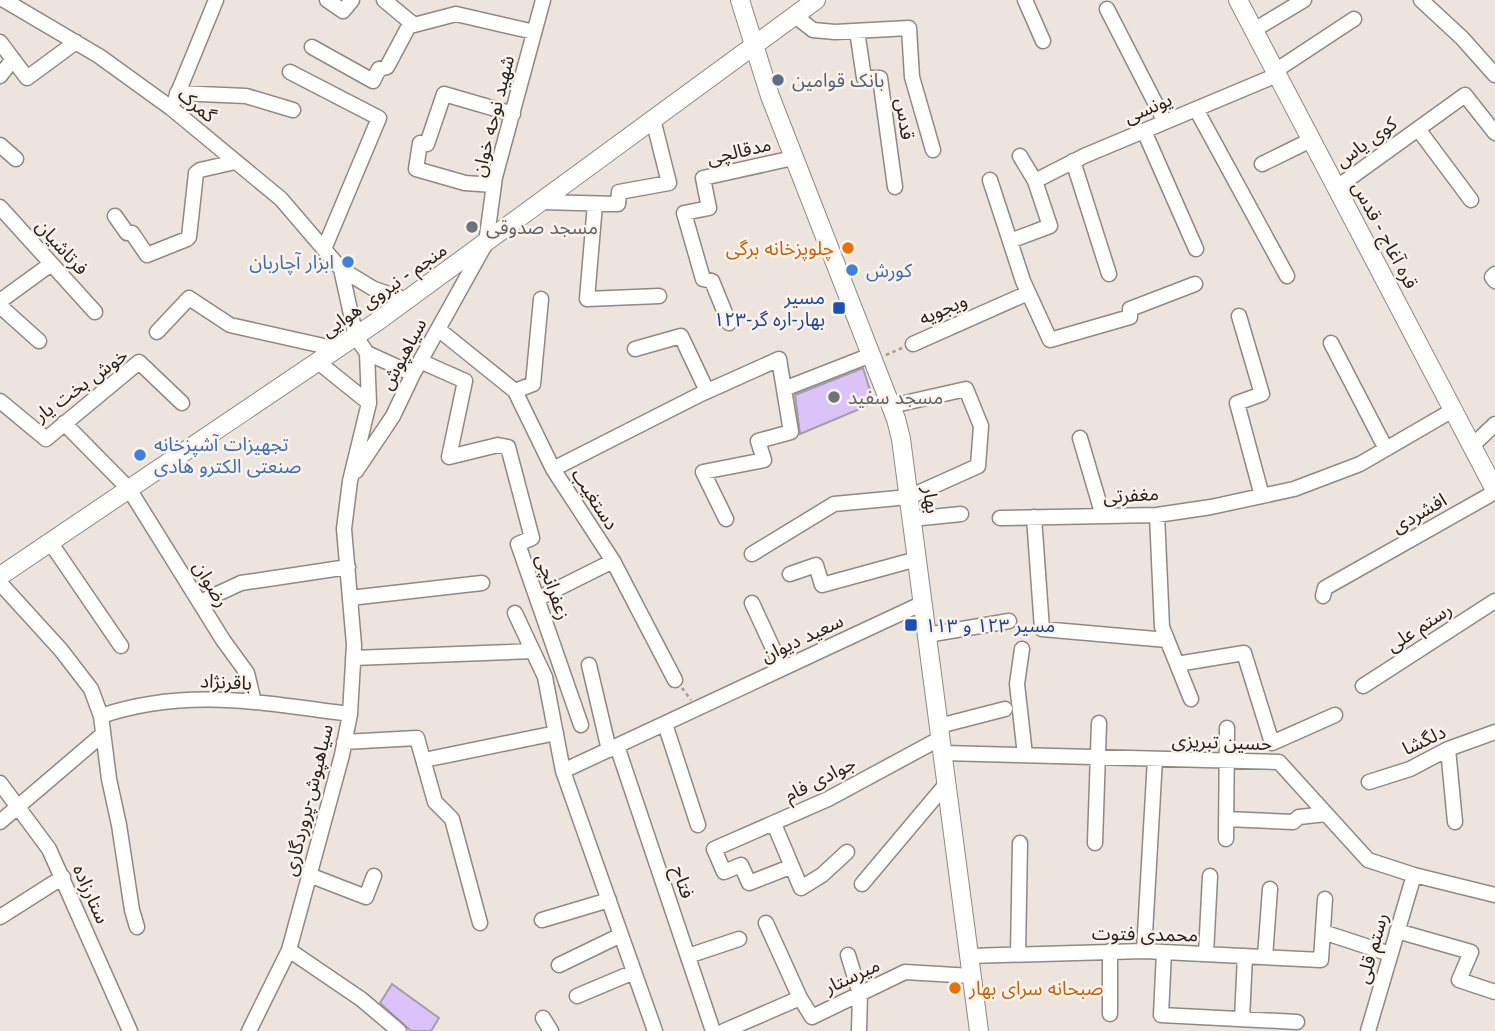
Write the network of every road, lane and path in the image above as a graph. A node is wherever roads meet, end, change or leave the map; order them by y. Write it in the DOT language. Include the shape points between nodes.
graph roads {
  1 [pos="4,0"];
  2 [pos="216,0"];
  3 [pos="327,0"];
  4 [pos="352,0"];
  5 [pos="384,0"];
  6 [pos="543,0"];
  7 [pos="740,0"];
  8 [pos="816,0"];
  9 [pos="1025,0"];
  10 [pos="1238,0"];
  11 [pos="1304,0"];
  12 [pos="1421,0"];
  13 [pos="1107,9"];
  14 [pos="794,15"];
  15 [pos="1354,19"];
  16 [pos="411,23"];
  17 [pos="1254,30"];
  18 [pos="857,31"];
  19 [pos="534,32"];
  20 [pos="1043,41"];
  21 [pos="0,42"];
  22 [pos="76,42"];
  23 [pos="752,45"];
  24 [pos="312,47"];
  25 [pos="13,59"];
  26 [pos="290,72"];
  27 [pos="1276,73"];
  28 [pos="1495,75"];
  29 [pos="0,76"];
  30 [pos="177,93"];
  31 [pos="171,108"];
  32 [pos="1196,109"];
  33 [pos="293,110"];
  34 [pos="513,114"];
  35 [pos="653,119"];
  36 [pos="1165,122"];
  37 [pos="1418,128"];
  38 [pos="1144,131"];
  39 [pos="1495,133"];
  40 [pos="1311,140"];
  41 [pos="0,145"];
  42 [pos="933,150"];
  43 [pos="1020,156"];
  44 [pos="793,158"];
  45 [pos="16,159"];
  46 [pos="1073,161"];
  47 [pos="235,162"];
  48 [pos="1262,164"];
  49 [pos="990,180"];
  50 [pos="1035,181"];
  51 [pos="494,185"];
  52 [pos="895,187"];
  53 [pos="1336,188"];
  54 [pos="1471,200"];
  55 [pos="541,202"];
  56 [pos="595,204"];
  57 [pos="0,207"];
  58 [pos="115,216"];
  59 [pos="1010,241"];
  60 [pos="486,243"];
  61 [pos="324,249"];
  62 [pos="1196,249"];
  63 [pos="51,264"];
  64 [pos="341,269"];
  65 [pos="1109,274"];
  66 [pos="1495,274"];
  67 [pos="1287,276"];
  68 [pos="1495,281"];
  69 [pos="1195,284"];
  70 [pos="1028,293"];
  71 [pos="659,296"];
  72 [pos="541,299"];
  73 [pos="407,300"];
  74 [pos="0,304"];
  75 [pos="94,312"];
  76 [pos="1239,316"];
  77 [pos="729,323"];
  78 [pos="439,329"];
  79 [pos="157,332"];
  80 [pos="356,337"];
  81 [pos="39,341"];
  82 [pos="1331,343"];
  83 [pos="912,344"];
  84 [pos="337,349"];
  85 [pos="635,349"];
  86 [pos="367,353"];
  87 [pos="872,358"];
  88 [pos="318,362"];
  89 [pos="417,367"];
  90 [pos="784,389"];
  91 [pos="515,391"];
  92 [pos="707,391"];
  93 [pos="0,401"];
  94 [pos="182,403"];
  95 [pos="369,403"];
  96 [pos="891,406"];
  97 [pos="1453,410"];
  98 [pos="64,424"];
  99 [pos="1495,424"];
  100 [pos="1080,438"];
  101 [pos="1472,446"];
  102 [pos="1386,449"];
  103 [pos="553,469"];
  104 [pos="350,481"];
  105 [pos="129,489"];
  106 [pos="1495,491"];
  107 [pos="1262,496"];
  108 [pos="909,497"];
  109 [pos="961,514"];
  110 [pos="1157,515"];
  111 [pos="1103,516"];
  112 [pos="1034,517"];
  113 [pos="1000,518"];
  114 [pos="726,519"];
  115 [pos="912,519"];
  116 [pos="50,542"];
  117 [pos="751,554"];
  118 [pos="917,559"];
  119 [pos="613,561"];
  120 [pos="348,567"];
  121 [pos="790,574"];
  122 [pos="0,576"];
  123 [pos="0,583"];
  124 [pos="482,583"];
  125 [pos="1323,596"];
  126 [pos="350,598"];
  127 [pos="537,598"];
  128 [pos="1495,601"];
  129 [pos="200,602"];
  130 [pos="752,603"];
  131 [pos="923,603"];
  132 [pos="516,613"];
  133 [pos="1009,621"];
  134 [pos="927,635"];
  135 [pos="1167,640"];
  136 [pos="121,646"];
  137 [pos="1022,649"];
  138 [pos="533,651"];
  139 [pos="353,658"];
  140 [pos="1177,664"];
  141 [pos="589,665"];
  142 [pos="782,668"];
  143 [pos="675,680"];
  144 [pos="1363,686"];
  145 [pos="1191,699"];
  146 [pos="254,702"];
  147 [pos="698,709"];
  148 [pos="1005,709"];
  149 [pos="350,714"];
  150 [pos="1335,715"];
  151 [pos="101,716"];
  152 [pos="1099,723"];
  153 [pos="665,724"];
  154 [pos="581,725"];
  155 [pos="1227,729"];
  156 [pos="1495,732"];
  157 [pos="556,733"];
  158 [pos="103,734"];
  159 [pos="941,739"];
  160 [pos="344,743"];
  161 [pos="613,748"];
  162 [pos="1448,749"];
  163 [pos="1025,755"];
  164 [pos="1097,757"];
  165 [pos="1155,759"];
  166 [pos="424,760"];
  167 [pos="1225,760"];
  168 [pos="563,771"];
  169 [pos="1369,782"];
  170 [pos="0,783"];
  171 [pos="947,783"];
  172 [pos="18,807"];
  173 [pos="1326,814"];
  174 [pos="1226,819"];
  175 [pos="0,822"];
  176 [pos="1455,822"];
  177 [pos="774,824"];
  178 [pos="698,825"];
  179 [pos="1226,839"];
  180 [pos="1020,843"];
  181 [pos="1095,843"];
  182 [pos="848,852"];
  183 [pos="790,867"];
  184 [pos="309,875"];
  185 [pos="1413,875"];
  186 [pos="374,876"];
  187 [pos="63,877"];
  188 [pos="1210,877"];
  189 [pos="862,884"];
  190 [pos="1270,889"];
  191 [pos="1495,895"];
  192 [pos="1325,899"];
  193 [pos="609,900"];
  194 [pos="0,917"];
  195 [pos="542,920"];
  196 [pos="480,923"];
  197 [pos="766,923"];
  198 [pos="137,927"];
  199 [pos="1397,931"];
  200 [pos="1323,932"];
  201 [pos="621,935"];
  202 [pos="739,939"];
  203 [pos="289,950"];
  204 [pos="1110,951"];
  205 [pos="1144,951"];
  206 [pos="1164,952"];
  207 [pos="1018,954"];
  208 [pos="1206,954"];
  209 [pos="1390,954"];
  210 [pos="848,955"];
  211 [pos="970,956"];
  212 [pos="1245,956"];
  213 [pos="688,957"];
  214 [pos="1265,957"];
  215 [pos="559,965"];
  216 [pos="634,972"];
  217 [pos="972,976"];
  218 [pos="1495,992"];
  219 [pos="860,994"];
  220 [pos="577,996"];
  221 [pos="800,998"];
  222 [pos="1110,1014"];
  223 [pos="543,1018"];
  224 [pos="1242,1019"];
  225 [pos="1297,1022"];
  226 [pos="131,1031"];
  227 [pos="248,1031"];
  228 [pos="399,1031"];
  229 [pos="551,1031"];
  230 [pos="655,1031"];
  231 [pos="713,1031"];
  232 [pos="724,1031"];
  233 [pos="859,1031"];
  234 [pos="979,1031"];
  235 [pos="1368,1031"];
  1 -- 22 [label="street, گمرک"];
  2 -- 30 [label="street"];
  3 -- 4 [label="street" via="343,11"];
  5 -- 16 [label="street"];
  6 -- 19 [label="street, شهید نوحه خوان"];
  7 -- 23 [label="main road, بهار"];
  8 -- 14 [label="main road, منجم - نیروی هوایی"];
  9 -- 20 [label="street"];
  10 -- 17 [label="main road, قره آغاج - قدس"];
  11 -- 17 [label="street"];
  12 -- 28 [label="street"];
  13 -- 36 [label="street"];
  14 -- 18 [label="street" via="813,30"];
  14 -- 23 [label="main road, منجم - نیروی هوایی"];
  15 -- 27 [label="street, یونسی"];
  16 -- 19 [label="street" via="456,15"];
  16 -- 24 [label="street" via="387,68 379,69 373,81"];
  17 -- 27 [label="main road, قره آغاج - قدس"];
  18 -- 42 [label="street" via="909,28 912,77"];
  18 -- 52 [label="street, قدس" via="864,78 880,78"];
  19 -- 34 [label="street, شهید نوحه خوان"];
  21 -- 25 [label="street"];
  22 -- 25 [label="street" via="27,78"];
  22 -- 31 [label="street, گمرک"];
  23 -- 35 [label="main road, منجم - نیروی هوایی"];
  23 -- 44 [label="main road, بهار"];
  25 -- 29 [label="street"];
  26 -- 61 [label="street" via="379,118"];
  27 -- 32 [label="street, یونسی"];
  27 -- 40 [label="main road, قره آغاج - قدس"];
  30 -- 31 [label="street"];
  30 -- 33 [label="street" via="246,96"];
  31 -- 47 [label="street, گمرک"];
  32 -- 36 [label="street, یونسی"];
  32 -- 67 [label="street"];
  34 -- 51 [label="street, شهید نوحه خوان"];
  34 -- 51 [label="street" via="444,94 427,145 419,143 416,169 465,183"];
  35 -- 55 [label="main road, منجم - نیروی هوایی"];
  35 -- 56 [label="street" via="669,183 619,192 618,204"];
  36 -- 38 [label="street, یونسی"];
  37 -- 39 [label="street, کوی یاس" via="1465,95"];
  37 -- 53 [label="street, کوی یاس"];
  37 -- 54 [label="street, کوی یاس"];
  38 -- 46 [label="street, یونسی"];
  38 -- 62 [label="street"];
  40 -- 48 [label="street"];
  40 -- 53 [label="main road, قره آغاج - قدس"];
  41 -- 45 [label="street"];
  43 -- 50 [label="street"];
  44 -- 77 [label="street, مدقالچی" via="703,178 709,208 684,213 703,279 712,281"];
  44 -- 87 [label="main road, بهار"];
  46 -- 50 [label="street, یونسی"];
  46 -- 65 [label="street"];
  47 -- 58 [label="street" via="196,173 187,239 147,255"];
  47 -- 61 [label="street, گمرک" via="281,199"];
  49 -- 59 [label="street"];
  50 -- 59 [label="street" via="1050,226"];
  51 -- 60 [label="street, شهید نوحه خوان"];
  53 -- 97 [label="main road, قره آغاج - قدس"];
  55 -- 56 [label="street"];
  55 -- 60 [label="main road, منجم - نیروی هوایی"];
  56 -- 71 [label="street" via="587,299"];
  57 -- 63 [label="street, فرتاشیان"];
  59 -- 70 [label="street"];
  60 -- 73 [label="main road, منجم - نیروی هوایی"];
  60 -- 78 [label="street, سیاهپوش"];
  61 -- 64 [label="street, گمرک"];
  63 -- 74 [label="street"];
  63 -- 75 [label="street, فرتاشیان"];
  64 -- 73 [label="street, گمرک" via="374,289"];
  64 -- 80 [label="street, گمرک"];
  66 -- 68 [label="street"];
  69 -- 70 [label="street" via="1130,309 1130,317 1050,340"];
  70 -- 83 [label="street, ویجویه"];
  72 -- 91 [label="street" via="533,384"];
  73 -- 80 [label="main road, منجم - نیروی هوایی"];
  74 -- 81 [label="street"];
  76 -- 107 [label="street" via="1262,394 1237,403"];
  78 -- 89 [label="street, سیاهپوش"];
  78 -- 91 [label="street, دستغیب"];
  79 -- 84 [label="street" via="189,298 230,325"];
  80 -- 84 [label="main road, منجم - نیروی هوایی"];
  80 -- 86 [label="street"];
  82 -- 102 [label="street"];
  83 -- 87 [label="path, ویجویه"];
  84 -- 88 [label="main road, منجم - نیروی هوایی"];
  85 -- 92 [label="street" via="681,337"];
  86 -- 89 [label="street"];
  86 -- 95 [label="street, سیاهپوش-پروردگاری"];
  87 -- 90 [label="street"];
  87 -- 96 [label="main road, بهار"];
  88 -- 95 [label="street"];
  88 -- 105 [label="main road, منجم - نیروی هوایی"];
  89 -- 104 [label="street, سیاهپوش" via="393,416"];
  89 -- 127 [label="street, زعفرانچی" via="465,382 449,457 498,445 508,447 532,538 518,544"];
  90 -- 92 [label="street" via="779,359"];
  90 -- 114 [label="street" via="791,432 758,441 764,460 703,472"];
  91 -- 103 [label="street, دستغیب"];
  92 -- 103 [label="street"];
  93 -- 98 [label="street, خوش بخت یار" via="46,439"];
  94 -- 98 [label="street, خوش بخت یار" via="139,362"];
  95 -- 104 [label="street, سیاهپوش-پروردگاری"];
  96 -- 108 [label="main road, بهار"];
  96 -- 108 [label="street" via="966,389 981,426 978,466"];
  97 -- 101 [label="main road, قره آغاج - قدس"];
  97 -- 102 [label="street, مغفرتی"];
  98 -- 105 [label="street, رضوان"];
  99 -- 101 [label="street"];
  100 -- 111 [label="street"];
  101 -- 106 [label="main road, قره آغاج - قدس"];
  102 -- 107 [label="street, مغفرتی" via="1360,464"];
  103 -- 119 [label="street, دستغیب"];
  104 -- 120 [label="street, سیاهپوش-پروردگاری" via="344,528"];
  105 -- 116 [label="main road, منجم - نیروی هوایی"];
  105 -- 129 [label="street, رضوان"];
  106 -- 125 [label="street, افشردی" via="1325,588"];
  107 -- 110 [label="street, مغفرتی"];
  108 -- 115 [label="main road, بهار"];
  108 -- 117 [label="street" via="834,504"];
  109 -- 115 [label="street"];
  110 -- 111 [label="street, مغفرتی"];
  110 -- 135 [label="street" via="1162,627"];
  111 -- 112 [label="street, مغفرتی"];
  112 -- 113 [label="street, مغفرتی"];
  112 -- 135 [label="street" via="1042,629"];
  115 -- 118 [label="main road, بهار"];
  116 -- 122 [label="main road, منجم - نیروی هوایی"];
  116 -- 136 [label="street"];
  118 -- 121 [label="street" via="822,585 816,565"];
  118 -- 131 [label="main road, بهار"];
  119 -- 127 [label="street"];
  119 -- 143 [label="street, دستغیب"];
  120 -- 126 [label="street, سیاهپوش-پروردگاری"];
  120 -- 129 [label="street" via="241,583"];
  123 -- 151 [label="street" via="61,649 91,689"];
  124 -- 126 [label="street"];
  126 -- 139 [label="street, سیاهپوش-پروردگاری"];
  127 -- 154 [label="street, زعفرانچی"];
  128 -- 144 [label="street, رستم علی"];
  129 -- 146 [label="street, رضوان" via="247,673"];
  130 -- 142 [label="street"];
  131 -- 134 [label="main road, بهار"];
  131 -- 142 [label="street, سعید دیوان"];
  132 -- 138 [label="street"];
  133 -- 134 [label="street"];
  134 -- 159 [label="main road, بهار"];
  135 -- 140 [label="street"];
  137 -- 163 [label="street" via="1017,684"];
  138 -- 139 [label="street"];
  138 -- 157 [label="street" via="545,677"];
  139 -- 149 [label="street, سیاهپوش-پروردگاری"];
  140 -- 145 [label="street"];
  140 -- 150 [label="street" via="1244,653 1272,743"];
  141 -- 161 [label="street, فتاح"];
  142 -- 147 [label="street, سعید دیوان"];
  143 -- 147 [label="path"];
  146 -- 149 [label="street, باقرنژاد"];
  146 -- 151 [label="street, باقرنژاد" via="172,699"];
  147 -- 153 [label="street, سعید دیوان"];
  148 -- 159 [label="street, جوادی فام"];
  149 -- 160 [label="street, سیاهپوش-پروردگاری"];
  151 -- 158 [label="street"];
  152 -- 164 [label="street"];
  153 -- 161 [label="street, سعید دیوان"];
  153 -- 178 [label="street"];
  155 -- 167 [label="street"];
  156 -- 162 [label="street, دلگشا"];
  157 -- 166 [label="street"];
  157 -- 168 [label="street"];
  158 -- 172 [label="street"];
  158 -- 198 [label="street"];
  159 -- 163 [label="street, حسین تبریزی"];
  159 -- 171 [label="main road, بهار"];
  159 -- 177 [label="street, جوادی فام"];
  160 -- 166 [label="street" via="417,738"];
  160 -- 184 [label="street, سیاهپوش-پروردگاری"];
  161 -- 168 [label="street, سعید دیوان"];
  161 -- 213 [label="street, فتاح"];
  162 -- 169 [label="street, دلگشا" via="1410,769"];
  162 -- 176 [label="street"];
  163 -- 164 [label="street, حسین تبریزی"];
  164 -- 165 [label="street, حسین تبریزی"];
  164 -- 181 [label="street"];
  165 -- 167 [label="street, حسین تبریزی"];
  165 -- 205 [label="street"];
  166 -- 196 [label="street" via="435,802 452,819"];
  167 -- 173 [label="street, حسین تبریزی" via="1279,762"];
  167 -- 174 [label="street"];
  168 -- 193 [label="street"];
  170 -- 172 [label="street, ستارزاده"];
  171 -- 189 [label="street"];
  171 -- 211 [label="main road, بهار"];
  172 -- 175 [label="street"];
  172 -- 187 [label="street, ستارزاده" via="50,849"];
  173 -- 174 [label="street" via="1293,822"];
  173 -- 185 [label="street, حسین تبریزی" via="1368,860"];
  174 -- 179 [label="street"];
  177 -- 183 [label="street"];
  177 -- 183 [label="street, جوادی فام" via="714,849 723,872 741,865 749,883"];
  180 -- 207 [label="street"];
  182 -- 183 [label="street" via="801,888"];
  184 -- 186 [label="street" via="366,897"];
  184 -- 203 [label="street, سیاهپوش-پروردگاری"];
  185 -- 191 [label="street, حسین تبریزی"];
  185 -- 199 [label="street, رستم قلی"];
  187 -- 194 [label="street"];
  187 -- 226 [label="street, ستارزاده"];
  188 -- 208 [label="street"];
  190 -- 214 [label="street"];
  192 -- 200 [label="street"];
  193 -- 195 [label="street"];
  193 -- 201 [label="street"];
  197 -- 221 [label="street"];
  199 -- 209 [label="street, رستم قلی"];
  199 -- 218 [label="street" via="1471,952 1459,980"];
  200 -- 209 [label="street"];
  200 -- 214 [label="street, محمدی فتوت" via="1321,960"];
  201 -- 215 [label="street"];
  201 -- 216 [label="street"];
  202 -- 213 [label="street"];
  203 -- 227 [label="street, سیاهپوش-پروردگاری"];
  203 -- 228 [label="street"];
  204 -- 205 [label="street, محمدی فتوت"];
  204 -- 207 [label="street, محمدی فتوت"];
  204 -- 222 [label="street"];
  205 -- 206 [label="street, محمدی فتوت"];
  206 -- 208 [label="street, محمدی فتوت"];
  206 -- 224 [label="street" via="1161,1015"];
  207 -- 211 [label="street, محمدی فتوت"];
  208 -- 212 [label="street, محمدی فتوت"];
  209 -- 235 [label="street, رستم قلی"];
  210 -- 219 [label="street"];
  211 -- 217 [label="main road, بهار"];
  212 -- 214 [label="street, محمدی فتوت"];
  212 -- 224 [label="street"];
  213 -- 231 [label="street, فتاح"];
  216 -- 220 [label="street"];
  216 -- 230 [label="street"];
  217 -- 219 [label="street, میرستار" via="905,972"];
  217 -- 234 [label="main road, بهار"];
  219 -- 221 [label="street, میرستار" via="812,1017"];
  219 -- 233 [label="street"];
  221 -- 232 [label="street, میرستار"];
  223 -- 229 [label="street"];
  224 -- 225 [label="street"];
}
